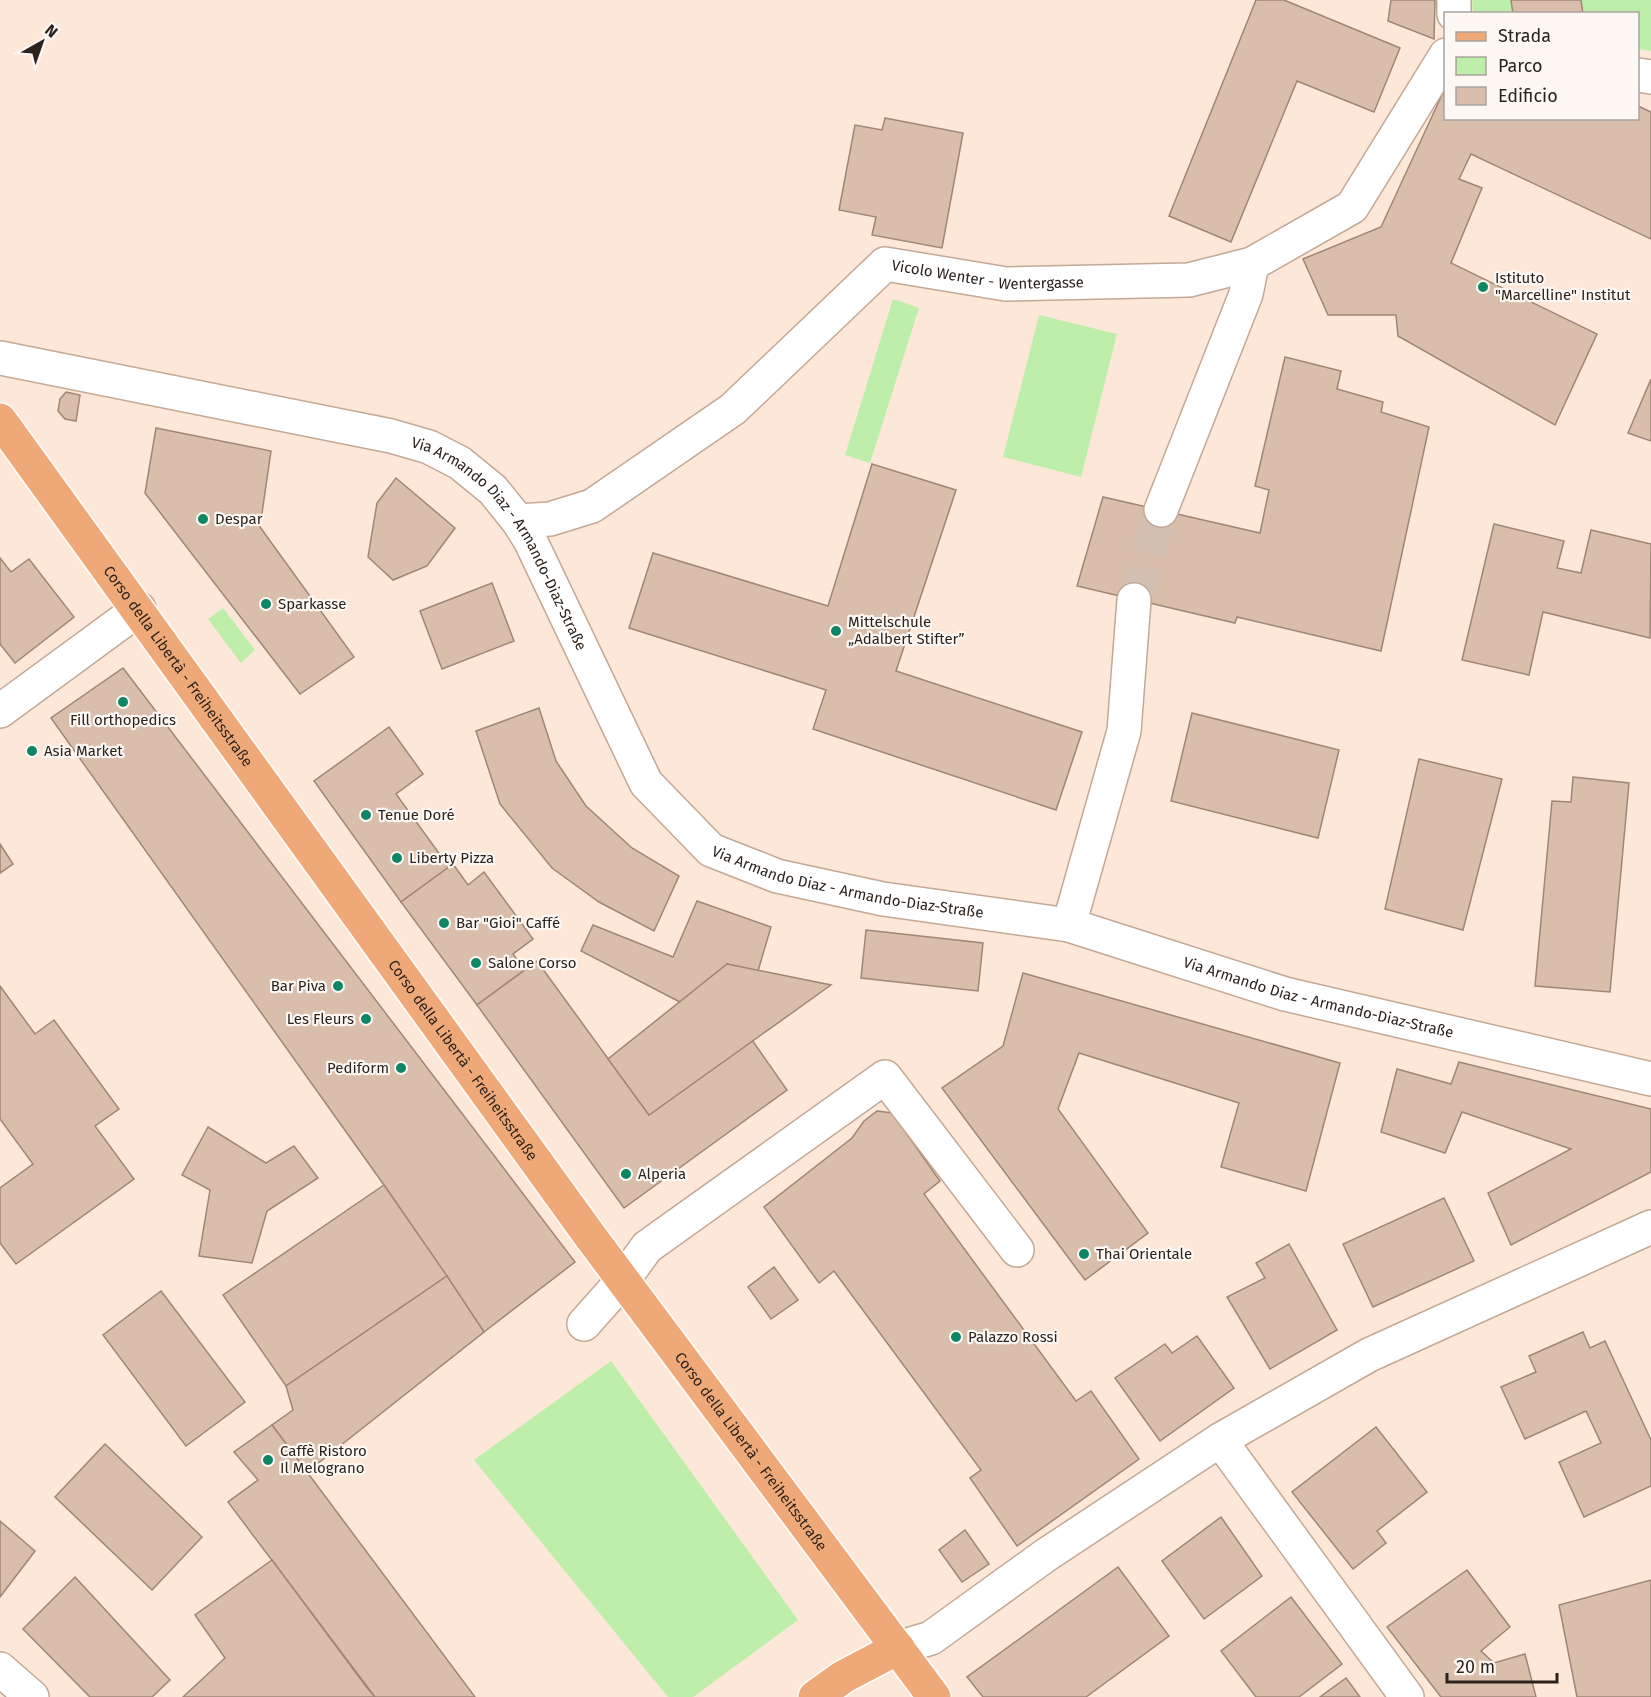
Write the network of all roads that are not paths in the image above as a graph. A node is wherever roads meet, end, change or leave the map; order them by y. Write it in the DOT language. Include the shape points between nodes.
graph roads {
  1 [pos="1444,58"];
  2 [pos="1252,264"];
  3 [pos="0,358"];
  4 [pos="0,420"];
  5 [pos="1161,510"];
  6 [pos="518,521"];
  7 [pos="1134,600"];
  8 [pos="139,609"];
  9 [pos="0,711"];
  10 [pos="1069,925"];
  11 [pos="1651,1079"];
  12 [pos="1651,1227"];
  13 [pos="1017,1250"];
  14 [pos="623,1280"];
  15 [pos="584,1324"];
  16 [pos="1220,1440"];
  17 [pos="898,1648"];
  18 [pos="0,1669"];
  19 [pos="32,1697"];
  20 [pos="815,1697"];
  21 [pos="934,1697"];
  22 [pos="1407,1697"];
  1 -- 2 [label="street, Vicolo Wenter - Wentergasse" via="1352,207"];
  2 -- 5 [label="street" via="1246,294"];
  2 -- 6 [label="street, Vicolo Wenter - Wentergasse" via="1189,280 1006,284 885,264 733,409 592,506 550,519"];
  3 -- 6 [label="street, Via Armando Diaz - Armando-Diaz-Straße" via="189,394 429,447 460,463 493,490"];
  4 -- 8 [label="main road, Corso della Libertà - Freiheitsstraße"];
  6 -- 10 [label="street, Via Armando Diaz - Armando-Diaz-Straße" via="646,783 711,850 777,876 883,899"];
  7 -- 10 [label="street" via="1124,731"];
  8 -- 9 [label="street"];
  8 -- 14 [label="main road, Corso della Libertà - Freiheitsstraße"];
  10 -- 11 [label="street, Via Armando Diaz - Armando-Diaz-Straße" via="1285,994"];
  12 -- 16 [label="street" via="1369,1354"];
  13 -- 14 [label="street" via="885,1077 646,1247"];
  14 -- 15 [label="street"];
  14 -- 17 [label="main road, Corso della Libertà - Freiheitsstraße"];
  16 -- 17 [label="street" via="1046,1555 931,1638"];
  16 -- 22 [label="street"];
  17 -- 20 [label="main road"];
  17 -- 21 [label="main road, Corso della Libertà - Freiheitsstraße"];
  18 -- 19 [label="street"];
}
